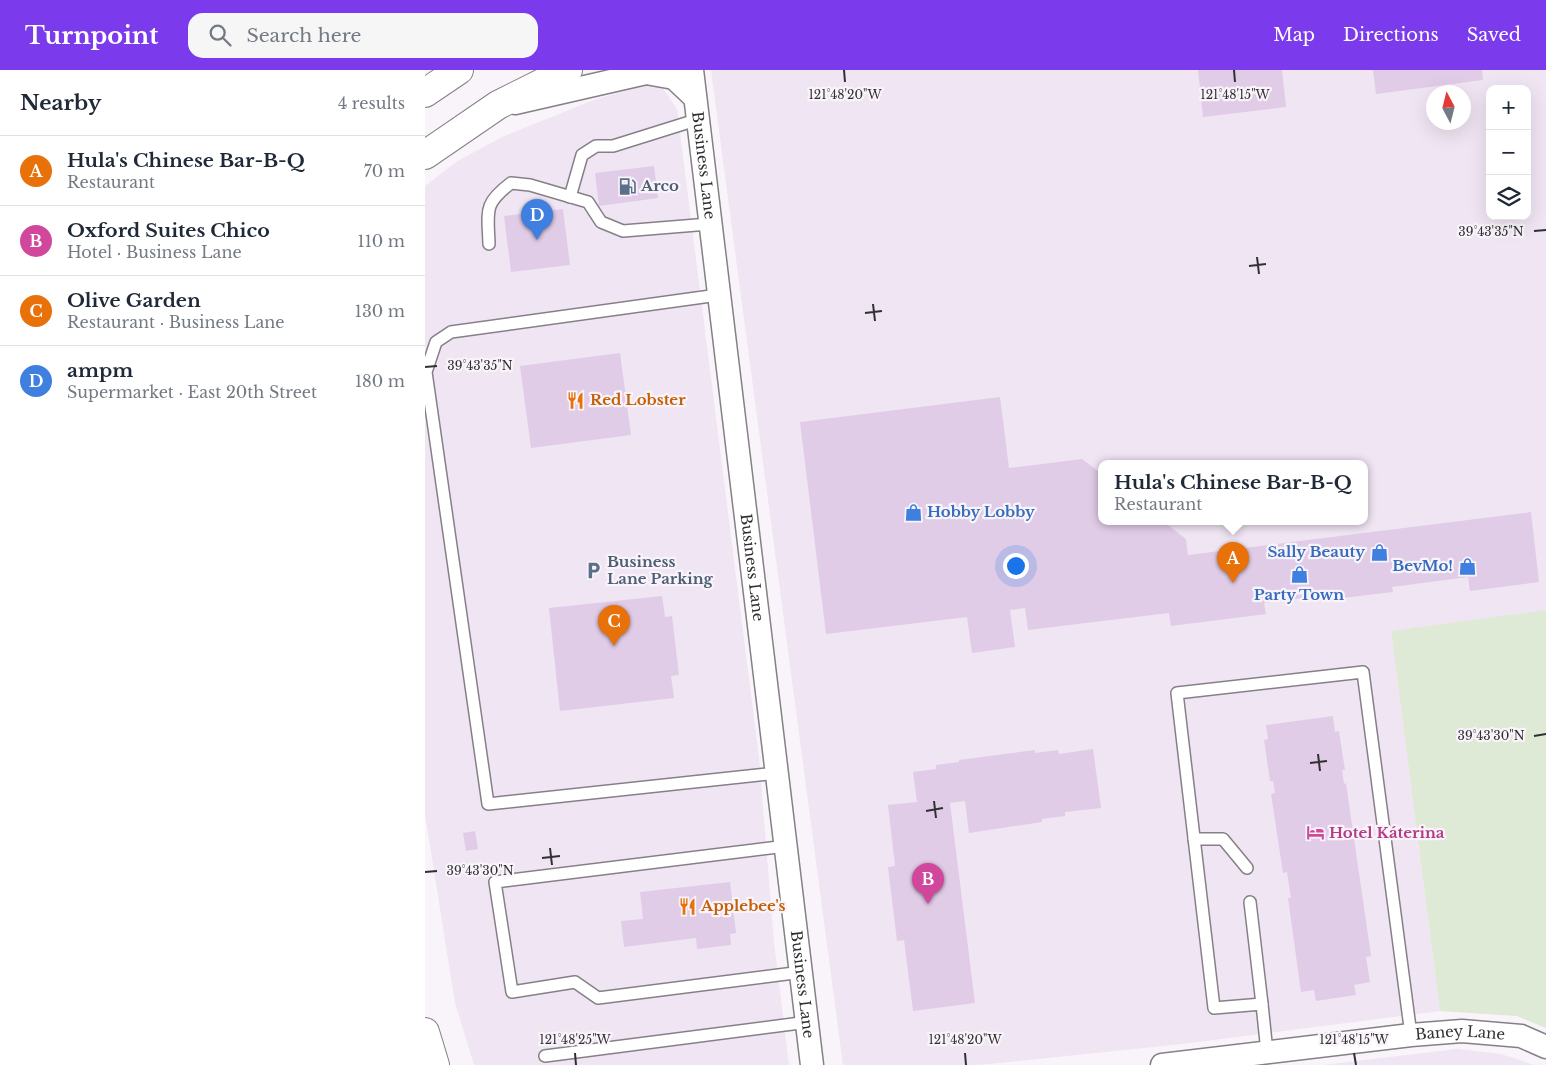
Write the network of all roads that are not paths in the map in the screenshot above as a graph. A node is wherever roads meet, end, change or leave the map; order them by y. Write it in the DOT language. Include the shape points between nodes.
graph roads {
  1 [pos="459,70"];
  2 [pos="568,70"];
  3 [pos="691,70"];
  4 [pos="425,93"];
  5 [pos="693,96"];
  6 [pos="477,118"];
  7 [pos="696,120"];
  8 [pos="425,155"];
  9 [pos="570,197"];
  10 [pos="709,224"];
  11 [pos="489,244"];
  12 [pos="718,295"];
  13 [pos="777,773"];
  14 [pos="1194,839"];
  15 [pos="786,846"];
  16 [pos="1247,868"];
  17 [pos="1250,902"];
  18 [pos="802,972"];
  19 [pos="1262,1004"];
  20 [pos="808,1022"];
  21 [pos="425,1032"];
  22 [pos="1411,1034"];
  23 [pos="1546,1047"];
  24 [pos="1267,1052"];
  25 [pos="545,1056"];
  26 [pos="435,1065"];
  27 [pos="812,1065"];
  28 [pos="1162,1065"];
  1 -- 4 [label="main road"];
  2 -- 6 [label="main road"];
  3 -- 5 [label="street, Business Lane"];
  5 -- 6 [label="street" via="674,78 646,73 514,103"];
  5 -- 7 [label="street, Business Lane"];
  6 -- 8 [label="main road"];
  7 -- 9 [label="lane" via="613,146 596,146 582,155"];
  7 -- 10 [label="street, Business Lane"];
  9 -- 10 [label="lane" via="588,202 601,222 623,232"];
  9 -- 11 [label="lane" via="511,183 494,196 488,208"];
  10 -- 12 [label="street, Business Lane"];
  12 -- 13 [label="street, Business Lane"];
  12 -- 13 [label="lane" via="451,332 436,342 426,372 488,804"];
  13 -- 15 [label="street, Business Lane"];
  14 -- 16 [label="lane" via="1223,839"];
  14 -- 19 [label="lane" via="1213,1008"];
  14 -- 22 [label="lane" via="1177,693 1363,672"];
  15 -- 18 [label="street, Business Lane"];
  15 -- 18 [label="lane" via="495,882 512,992 575,982 598,998"];
  17 -- 19 [label="lane"];
  18 -- 20 [label="street, Business Lane"];
  19 -- 24 [label="lane"];
  20 -- 25 [label="lane"];
  20 -- 27 [label="street, Business Lane"];
  21 -- 26 [label="main road"];
  22 -- 23 [label="street, Baney Lane" via="1462,1031 1521,1036"];
  22 -- 24 [label="street, Baney Lane"];
  24 -- 28 [label="street, Baney Lane"];
}
